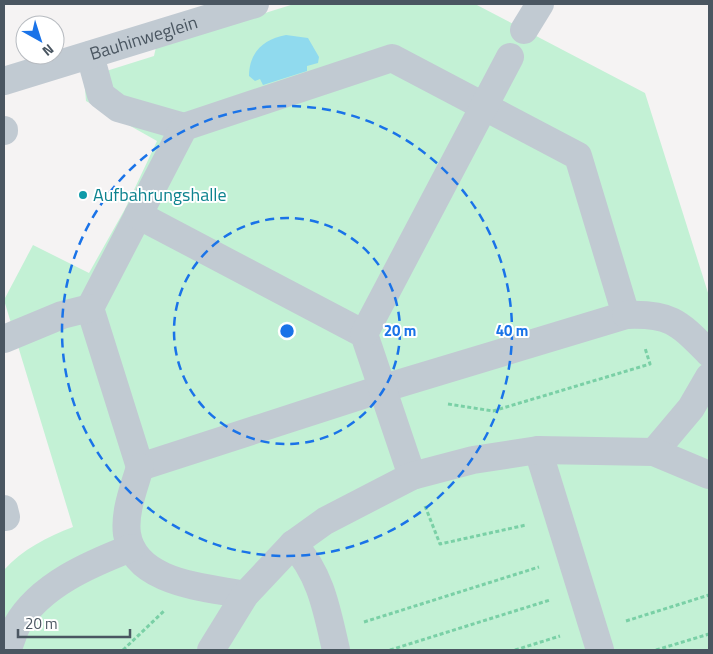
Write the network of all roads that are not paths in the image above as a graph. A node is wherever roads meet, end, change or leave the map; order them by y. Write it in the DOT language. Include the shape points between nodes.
graph roads {
  1 [pos="255,4"];
  2 [pos="540,4"];
  3 [pos="524,30"];
  4 [pos="90,54"];
  5 [pos="510,57"];
  6 [pos="4,81"];
  7 [pos="485,107"];
  8 [pos="184,128"];
  9 [pos="138,215"];
  10 [pos="90,308"];
  11 [pos="630,315"];
  12 [pos="364,334"];
  13 [pos="4,339"];
  14 [pos="709,352"];
  15 [pos="709,377"];
  16 [pos="381,389"];
  17 [pos="538,450"];
  18 [pos="654,452"];
  19 [pos="140,467"];
  20 [pos="709,474"];
  21 [pos="412,476"];
  22 [pos="293,544"];
  23 [pos="131,548"];
  24 [pos="245,594"];
  25 [pos="334,641"];
  26 [pos="7,650"];
  27 [pos="211,650"];
  28 [pos="600,650"];
  1 -- 4 [label="lane, Bauhinweglein"];
  2 -- 3 [label="lane"];
  4 -- 6 [label="lane, Bauhinweglein"];
  4 -- 8 [label="lane" via="101,95 118,108"];
  5 -- 7 [label="lane"];
  7 -- 8 [label="lane" via="392,58"];
  7 -- 11 [label="lane" via="578,156"];
  7 -- 12 [label="lane"];
  8 -- 9 [label="lane"];
  9 -- 10 [label="lane"];
  9 -- 12 [label="lane"];
  10 -- 13 [label="lane" via="62,315"];
  10 -- 19 [label="lane"];
  11 -- 14 [label="lane" via="654,315 681,325"];
  11 -- 16 [label="lane"];
  12 -- 16 [label="lane"];
  15 -- 18 [label="lane" via="691,408"];
  16 -- 19 [label="lane"];
  16 -- 21 [label="lane"];
  17 -- 18 [label="lane"];
  17 -- 21 [label="lane" via="473,460"];
  17 -- 28 [label="lane"];
  18 -- 20 [label="lane"];
  19 -- 23 [label="lane" via="127,516"];
  21 -- 22 [label="lane" via="325,521"];
  22 -- 24 [label="lane"];
  22 -- 25 [label="lane" via="318,580"];
  23 -- 24 [label="lane" via="155,572 186,583"];
  23 -- 26 [label="lane" via="93,563 38,600 18,625"];
  24 -- 27 [label="lane"];
}
